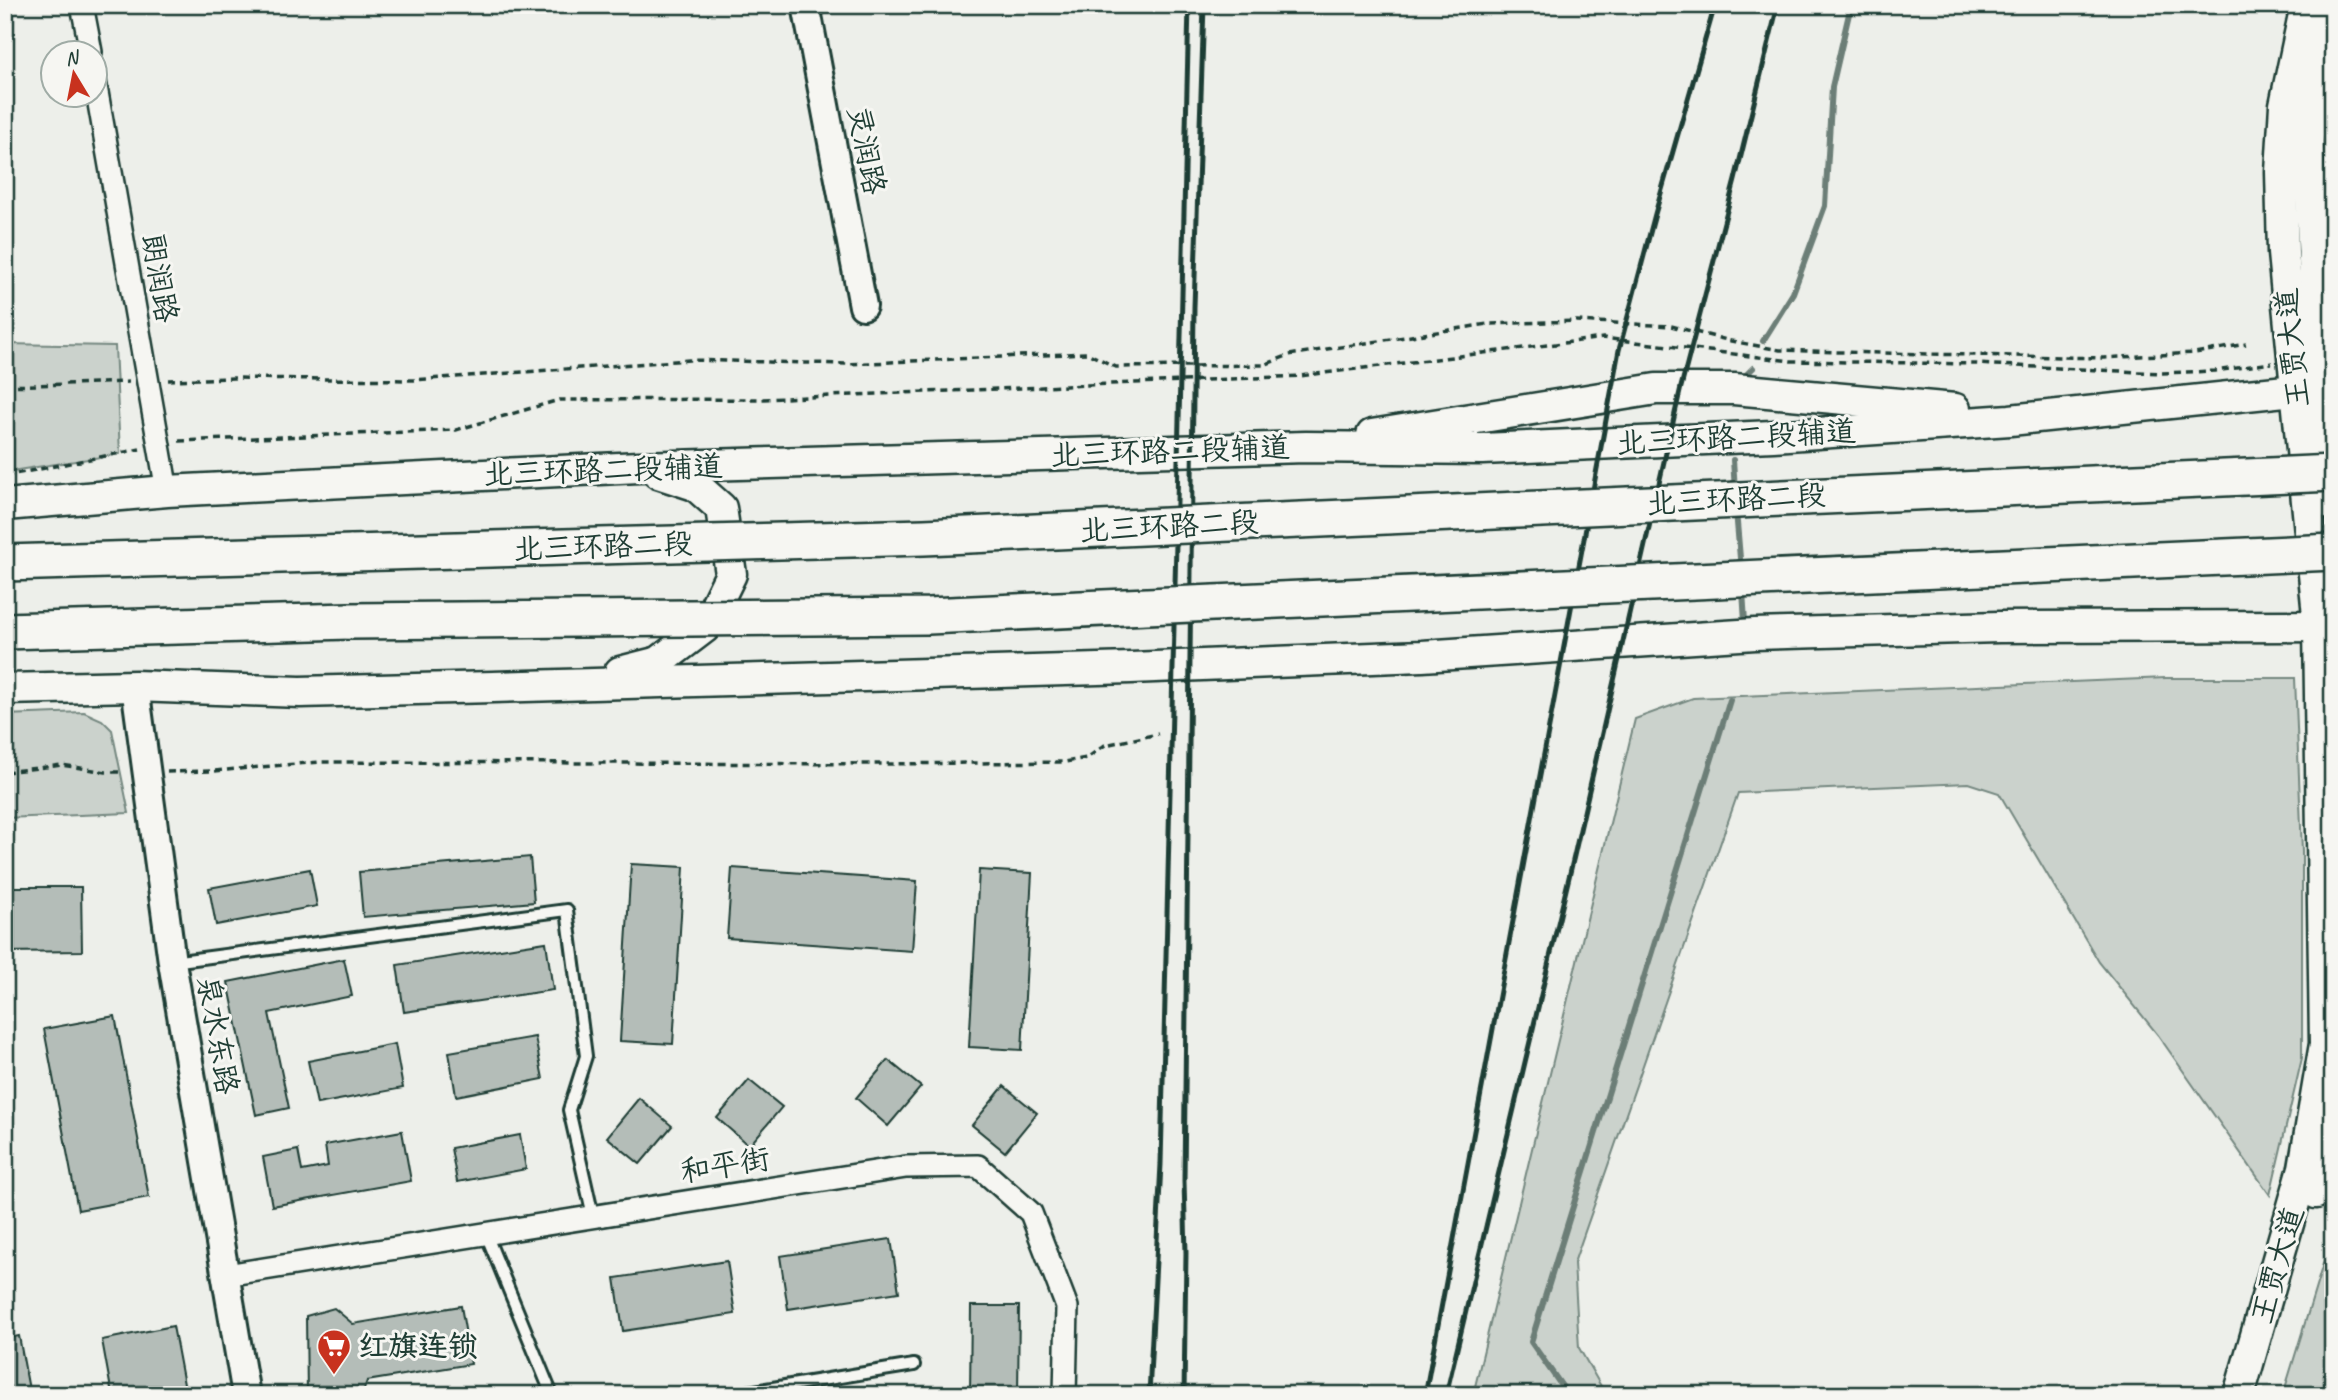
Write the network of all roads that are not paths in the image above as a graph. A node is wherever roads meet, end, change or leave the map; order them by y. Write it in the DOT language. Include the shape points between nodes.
graph roads {
  1 [pos="82,5"];
  2 [pos="806,5"];
  3 [pos="2306,5"];
  4 [pos="2329,5"];
  5 [pos="88,38"];
  6 [pos="2316,58"];
  7 [pos="100,108"];
  8 [pos="863,306"];
  9 [pos="2311,380"];
  10 [pos="2039,417"];
  11 [pos="1306,447"];
  12 [pos="2333,465"];
  13 [pos="639,467"];
  14 [pos="2333,473"];
  15 [pos="2249,475"];
  16 [pos="167,491"];
  17 [pos="5,505"];
  18 [pos="2333,505"];
  19 [pos="2333,552"];
  20 [pos="5,563"];
  21 [pos="2326,626"];
  22 [pos="5,631"];
  23 [pos="573,685"];
  24 [pos="135,686"];
  25 [pos="5,689"];
  26 [pos="172,962"];
  27 [pos="2333,1126"];
  28 [pos="593,1216"];
  29 [pos="486,1234"];
  30 [pos="226,1275"];
  31 [pos="914,1365"];
  32 [pos="759,1392"];
  33 [pos="246,1395"];
  34 [pos="552,1395"];
  35 [pos="730,1395"];
  36 [pos="1065,1395"];
  37 [pos="2239,1395"];
  38 [pos="2257,1395"];
  1 -- 5 [label="street"];
  2 -- 8 [label="street, 灵润路"];
  3 -- 6 [label="main road, 王贾大道"];
  4 -- 6 [label="main road, 王贾大道"];
  6 -- 9 [label="main road, 王贾大道" via="2308,141"];
  7 -- 16 [label="street, 朗润路"];
  9 -- 10 [label="main road, 北三环路二段辅道"];
  9 -- 18 [label="main road, 王贾大道"];
  9 -- 21 [label="main road, 王贾大道"];
  10 -- 11 [label="main road, 北三环路二段辅道" via="1496,449"];
  10 -- 11 [label="main road" via="1734,390 1657,389"];
  11 -- 13 [label="main road, 北三环路二段辅道"];
  12 -- 15 [label="highway, bridge"];
  13 -- 16 [label="main road, 北三环路二段辅道"];
  13 -- 23 [label="main road" via="695,485 721,508 731,574 705,627 659,662"];
  14 -- 15 [label="highway, 北三环路二段, bridge"];
  15 -- 20 [label="highway, 北三环路二段, bridge" via="924,537"];
  16 -- 17 [label="main road, 北三环路二段辅道"];
  19 -- 22 [label="highway, bridge" via="928,616 349,621"];
  21 -- 23 [label="main road" via="1999,626 1755,634 1422,656"];
  21 -- 37 [label="main road, 王贾大道" via="2325,1044 2304,1168"];
  23 -- 24 [label="main road" via="300,692"];
  24 -- 25 [label="main road"];
  24 -- 26 [label="street, 泉水东路"];
  26 -- 28 [label="lane" via="567,910 586,1056 569,1110"];
  26 -- 30 [label="street, 泉水东路"];
  27 -- 38 [label="main road, 王贾大道"];
  28 -- 29 [label="street, 和平街"];
  28 -- 36 [label="street, 和平街" via="906,1167 978,1166 1031,1213 1068,1307"];
  29 -- 30 [label="street, 和平街"];
  29 -- 34 [label="lane"];
  30 -- 33 [label="street, 泉水东路"];
  31 -- 32 [label="lane"];
  32 -- 35 [label="lane"];
}
